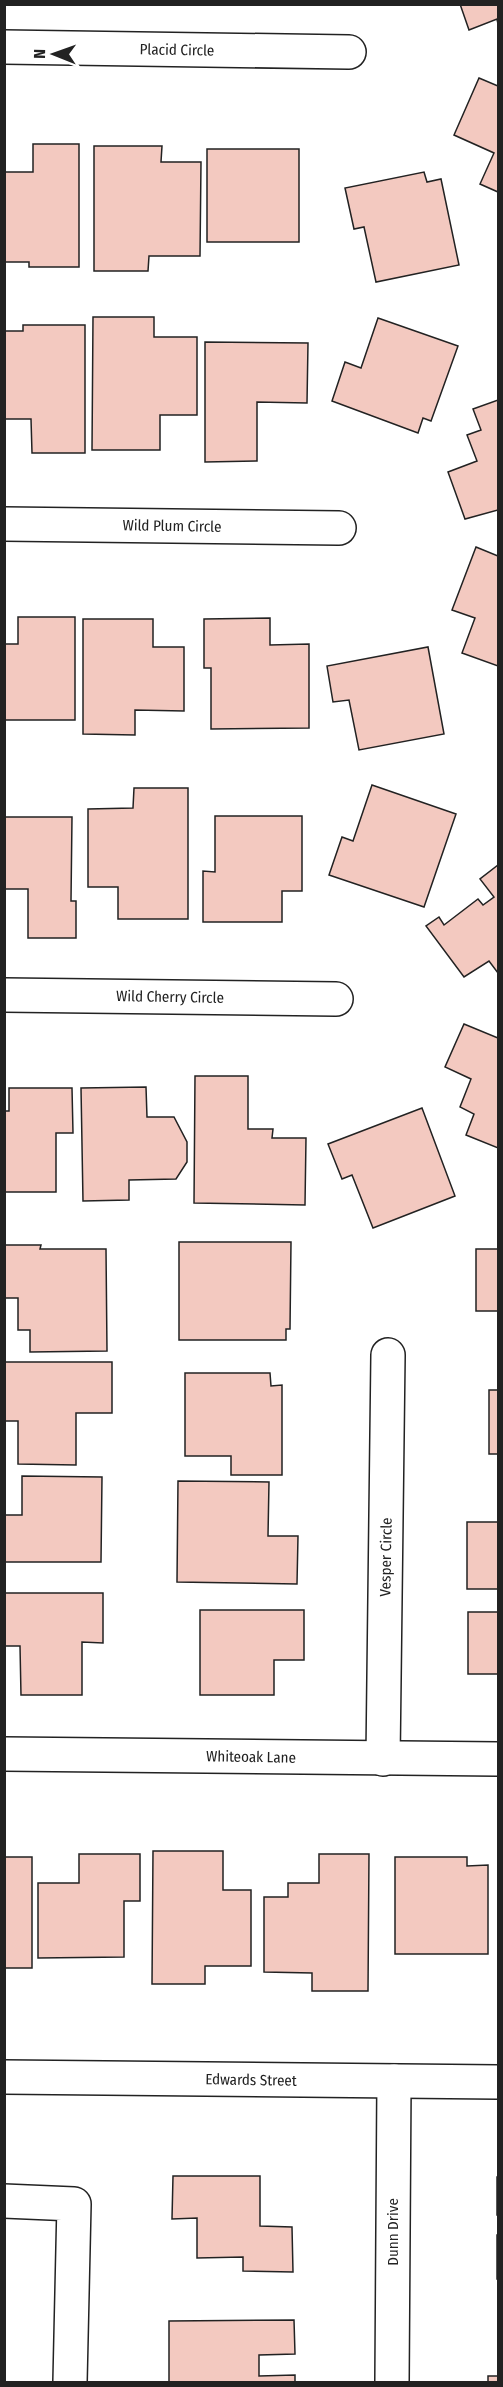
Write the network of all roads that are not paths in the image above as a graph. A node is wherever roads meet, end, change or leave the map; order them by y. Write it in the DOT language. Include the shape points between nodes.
graph roads {
  1 [pos="4,47"];
  2 [pos="350,52"];
  3 [pos="4,524"];
  4 [pos="339,528"];
  5 [pos="4,995"];
  6 [pos="336,999"];
  7 [pos="388,1355"];
  8 [pos="4,1754"];
  9 [pos="383,1759"];
  10 [pos="498,1759"];
  11 [pos="4,2077"];
  12 [pos="394,2081"];
  13 [pos="498,2082"];
  14 [pos="4,2201"];
  15 [pos="70,2382"];
  16 [pos="392,2382"];
  1 -- 2 [label="street, Placid Circle"];
  3 -- 4 [label="street, Wild Plum Circle"];
  5 -- 6 [label="street, Wild Cherry Circle"];
  7 -- 9 [label="street, Vesper Circle"];
  8 -- 9 [label="street, Whiteoak Lane"];
  9 -- 10 [label="street, Whiteoak Lane"];
  11 -- 12 [label="street, Edwards Street"];
  12 -- 13 [label="street, Edwards Street"];
  12 -- 16 [label="street, Dunn Drive"];
  14 -- 15 [label="street" via="74,2204"];
}
